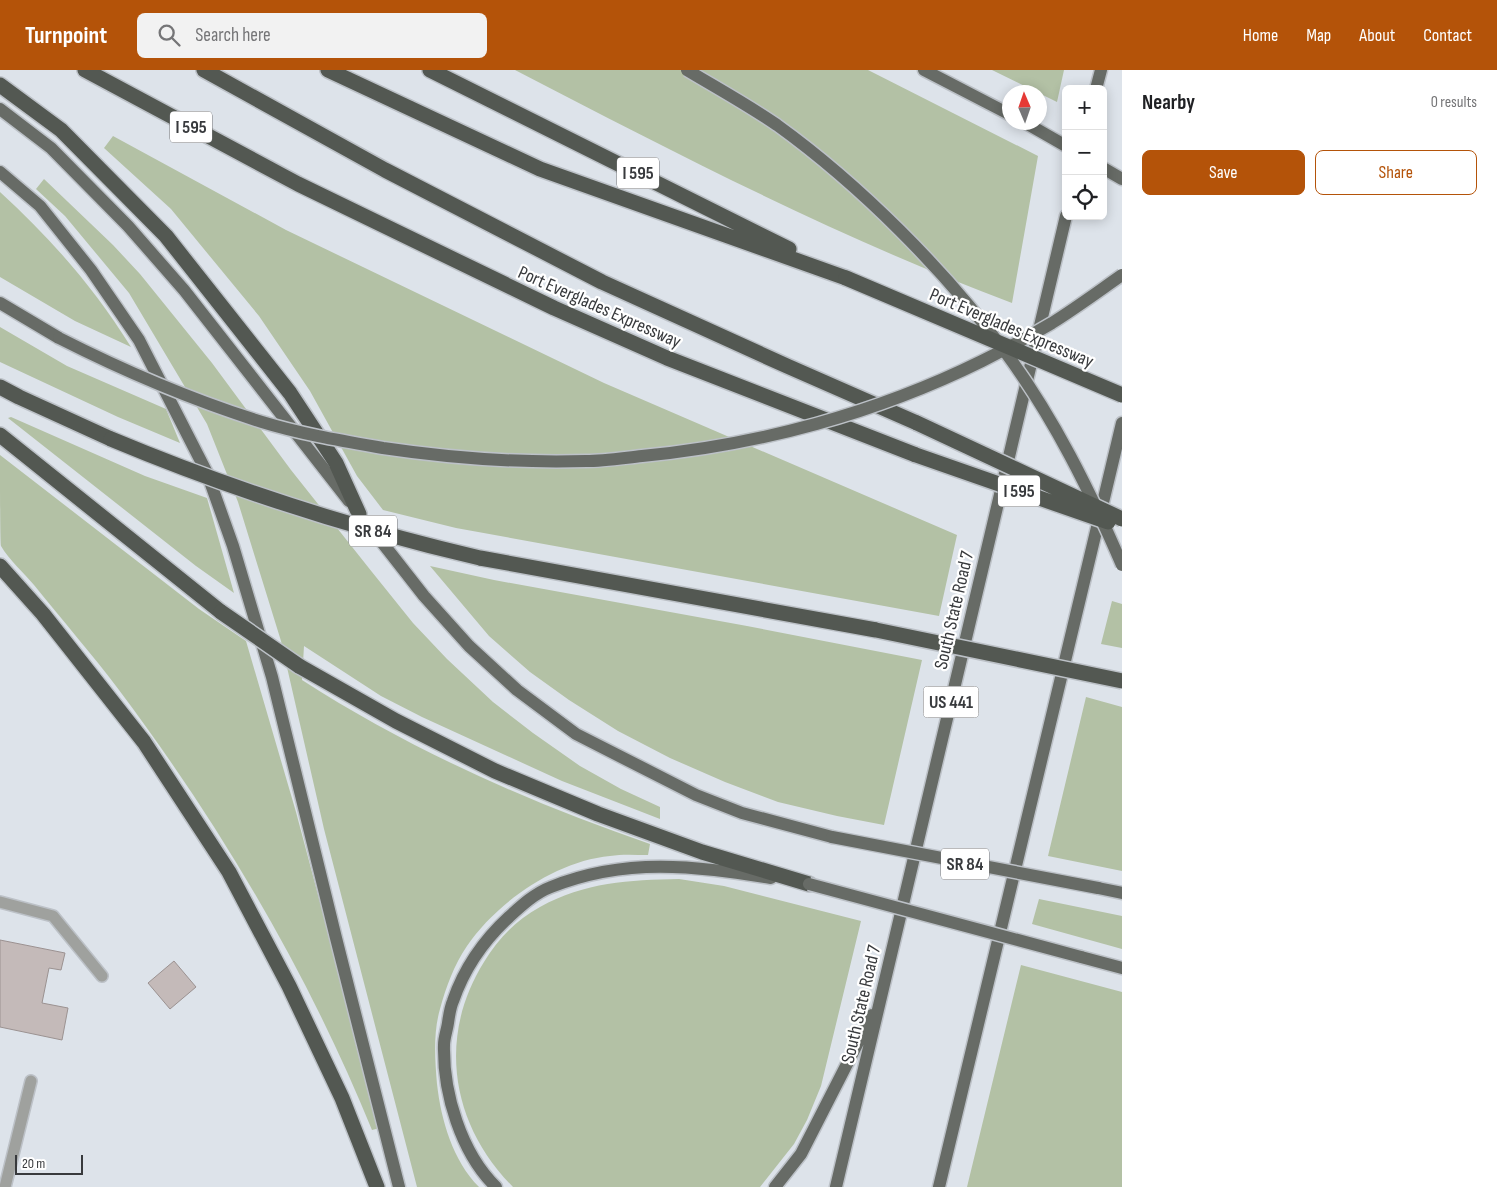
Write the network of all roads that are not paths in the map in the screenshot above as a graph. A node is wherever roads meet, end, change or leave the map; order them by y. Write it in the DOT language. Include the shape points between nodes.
graph roads {
  1 [pos="85,70"];
  2 [pos="204,70"];
  3 [pos="328,70"];
  4 [pos="430,70"];
  5 [pos="687,70"];
  6 [pos="924,70"];
  7 [pos="1101,70"];
  8 [pos="0,85"];
  9 [pos="1097,85"];
  10 [pos="0,109"];
  11 [pos="1002,110"];
  12 [pos="1038,130"];
  13 [pos="1062,144"];
  14 [pos="1107,170"];
  15 [pos="0,172"];
  16 [pos="1122,179"];
  17 [pos="1065,220"];
  18 [pos="1122,275"];
  19 [pos="846,278"];
  20 [pos="0,303"];
  21 [pos="0,387"];
  22 [pos="1122,395"];
  23 [pos="1122,423"];
  24 [pos="0,435"];
  25 [pos="360,514"];
  26 [pos="1122,519"];
  27 [pos="1122,526"];
  28 [pos="1122,565"];
  29 [pos="0,566"];
  30 [pos="1122,681"];
  31 [pos="809,884"];
  32 [pos="1122,893"];
  33 [pos="0,902"];
  34 [pos="1122,968"];
  35 [pos="102,976"];
  36 [pos="882,994"];
  37 [pos="31,1081"];
  38 [pos="4,1181"];
  39 [pos="377,1187"];
  40 [pos="399,1187"];
  41 [pos="496,1187"];
  42 [pos="775,1187"];
  43 [pos="836,1187"];
  44 [pos="939,1187"];
  1 -- 27 [label="highway, Port Everglades Expressway / I 595, bridge" via="298,184 554,308 667,358 916,455"];
  2 -- 26 [label="highway, bridge" via="385,170 602,282"];
  3 -- 19 [label="highway" via="540,169"];
  4 -- 19 [label="highway, Port Everglades Expressway / I 595"];
  5 -- 28 [label="main road, bridge" via="749,107 806,147 886,218 938,270 1006,353 1032,391 1085,482"];
  6 -- 11 [label="main road"];
  7 -- 9 [label="main road"];
  8 -- 25 [label="highway" via="61,130 166,236 290,393 336,463"];
  10 -- 25 [label="main road, SR 84" via="51,148 128,226 184,290"];
  12 -- 13 [label="main road"];
  14 -- 16 [label="main road"];
  15 -- 40 [label="main road" via="40,206 91,270 139,340 207,473 233,546 272,677"];
  17 -- 36 [label="main road, South State Road 7 / US 441"];
  18 -- 20 [label="main road, bridge" via="1052,323 981,361 904,395 828,420 750,440 669,454 588,461 505,460 424,454 341,441 264,422 111,365"];
  19 -- 22 [label="highway, Port Everglades Expressway / I 595, bridge"];
  21 -- 30 [label="highway, bridge" via="182,469 360,528 480,558 876,630"];
  23 -- 44 [label="main road"];
  24 -- 31 [label="highway, bridge" via="220,612 299,666 396,721 495,771 598,814 702,852"];
  25 -- 32 [label="main road, SR 84, bridge" via="424,596 469,646 517,690 576,734 696,795 742,814 832,837"];
  29 -- 39 [label="highway" via="43,614 144,742 229,872 289,986 342,1098"];
  31 -- 34 [label="main road, bridge"];
  31 -- 41 [label="main road" via="710,868 639,866 579,878 550,888 523,904 496,928 472,961 452,1002 444,1045 448,1096 465,1145"];
  33 -- 35 [label="lane" via="53,916"];
  36 -- 42 [label="main road" via="802,1154"];
  36 -- 43 [label="main road, South State Road 7 / US 441"];
  37 -- 38 [label="lane"];
}
